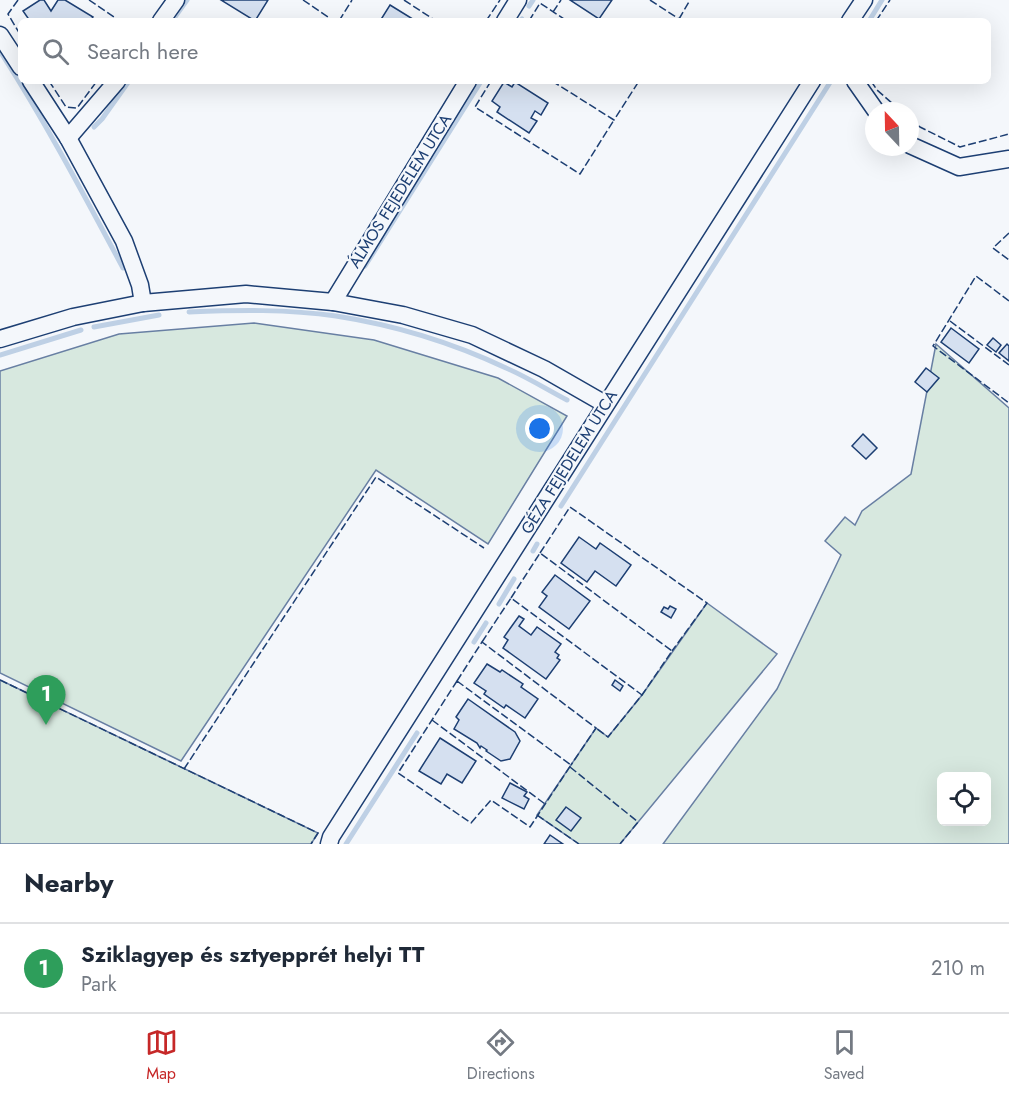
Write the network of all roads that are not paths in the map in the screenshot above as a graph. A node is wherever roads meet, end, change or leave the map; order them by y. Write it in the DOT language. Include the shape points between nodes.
graph roads {
  1 [pos="176,0"];
  2 [pos="518,0"];
  3 [pos="864,0"];
  4 [pos="164,18"];
  5 [pos="507,18"];
  6 [pos="852,18"];
  7 [pos="0,35"];
  8 [pos="18,62"];
  9 [pos="33,84"];
  10 [pos="114,84"];
  11 [pos="466,84"];
  12 [pos="810,84"];
  13 [pos="857,84"];
  14 [pos="870,102"];
  15 [pos="68,138"];
  16 [pos="919,149"];
  17 [pos="1009,159"];
  18 [pos="333,302"];
  19 [pos="143,303"];
  20 [pos="0,339"];
  21 [pos="605,404"];
  22 [pos="329,844"];
  1 -- 4 [label="street"];
  2 -- 5 [label="street"];
  3 -- 6 [label="street"];
  7 -- 8 [label="street"];
  9 -- 15 [label="street"];
  10 -- 15 [label="street"];
  11 -- 18 [label="street, ÁLMOS FEJEDELEM UTCA"];
  12 -- 21 [label="street, GÉZA FEJEDELEM UTCA"];
  13 -- 14 [label="street"];
  15 -- 19 [label="street" via="124,241"];
  16 -- 17 [label="street" via="959,167"];
  18 -- 19 [label="street" via="246,294"];
  18 -- 21 [label="street" via="403,315 472,335"];
  19 -- 20 [label="street" via="73,317"];
  21 -- 22 [label="street, GÉZA FEJEDELEM UTCA"];
}
